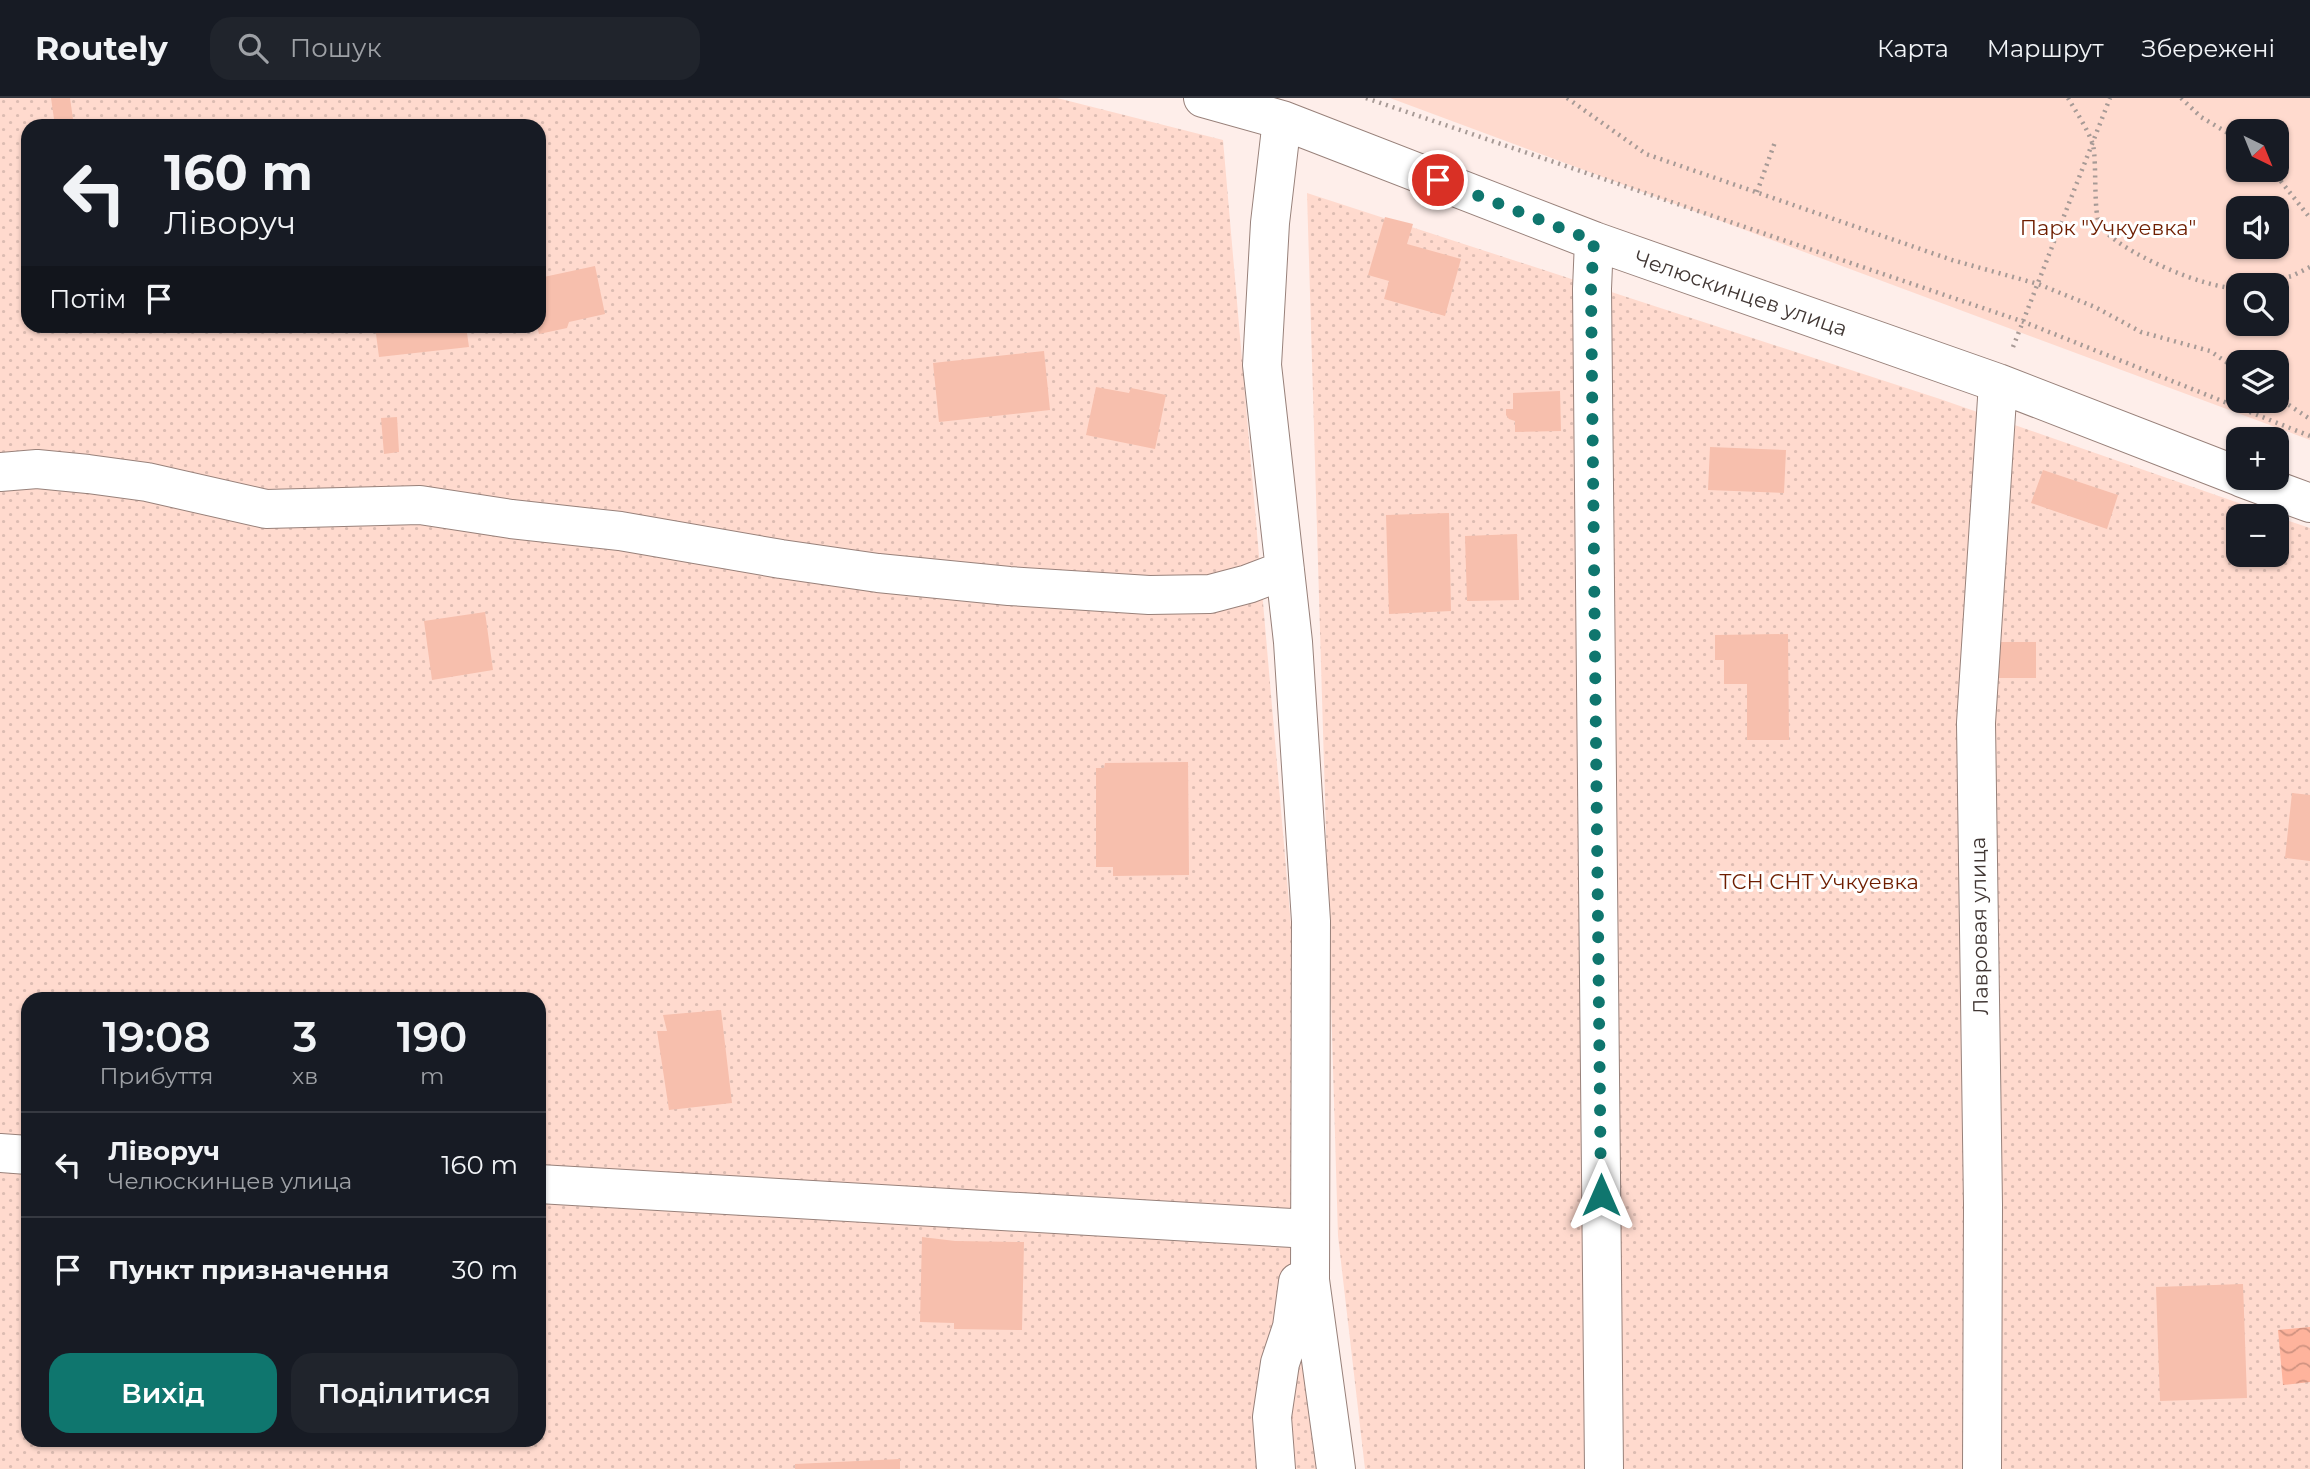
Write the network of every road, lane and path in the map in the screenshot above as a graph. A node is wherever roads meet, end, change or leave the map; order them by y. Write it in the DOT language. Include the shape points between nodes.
graph roads {
  1 [pos="1203,98"];
  2 [pos="1366,98"];
  3 [pos="1567,98"];
  4 [pos="2068,98"];
  5 [pos="2110,98"];
  6 [pos="2181,98"];
  7 [pos="1282,120"];
  8 [pos="2226,132"];
  9 [pos="1775,142"];
  10 [pos="2092,145"];
  11 [pos="2282,182"];
  12 [pos="1757,192"];
  13 [pos="2310,218"];
  14 [pos="1594,241"];
  15 [pos="2310,267"];
  16 [pos="2289,277"];
  17 [pos="2038,284"];
  18 [pos="2226,289"];
  19 [pos="2024,322"];
  20 [pos="2226,362"];
  21 [pos="1998,383"];
  22 [pos="2289,405"];
  23 [pos="2310,419"];
  24 [pos="2310,436"];
  25 [pos="0,472"];
  26 [pos="2226,472"];
  27 [pos="2275,490"];
  28 [pos="2310,503"];
  29 [pos="1285,570"];
  30 [pos="0,1153"];
  31 [pos="21,1154"];
  32 [pos="546,1184"];
  33 [pos="1293,1228"];
  34 [pos="1276,1469"];
  35 [pos="1336,1469"];
  36 [pos="1604,1469"];
  37 [pos="1982,1469"];
  1 -- 7 [label="street, Челюскинцев улица"];
  2 -- 19 [label="path"];
  3 -- 12 [label="path" via="1646,154"];
  4 -- 10 [label="path"];
  5 -- 10 [label="path"];
  6 -- 8 [label="path"];
  7 -- 14 [label="street, Челюскинцев улица"];
  7 -- 29 [label="street" via="1270,223 1262,365"];
  9 -- 12 [label="path"];
  10 -- 17 [label="path"];
  10 -- 18 [label="path" via="2098,223 2112,239 2147,259"];
  11 -- 13 [label="path"];
  12 -- 17 [label="path" via="1952,260"];
  14 -- 21 [label="street, Челюскинцев улица"];
  14 -- 36 [label="street"];
  15 -- 16 [label="path"];
  17 -- 19 [label="path"];
  17 -- 20 [label="path" via="2141,332 2210,351"];
  19 -- 21 [label="path"];
  19 -- 24 [label="path"];
  21 -- 26 [label="street, Челюскинцев улица"];
  21 -- 37 [label="street, Лавровая улица" via="1976,723"];
  22 -- 23 [label="path"];
  25 -- 29 [label="street" via="37,469 147,482 266,509 420,505 620,530 878,573 1009,586 1210,594"];
  27 -- 28 [label="street, Челюскинцев улица"];
  29 -- 33 [label="street" via="1311,921"];
  30 -- 31 [label="street"];
  32 -- 33 [label="street"];
  33 -- 34 [label="street" via="1298,1288 1272,1417"];
  33 -- 35 [label="street" via="1310,1280"];
}
